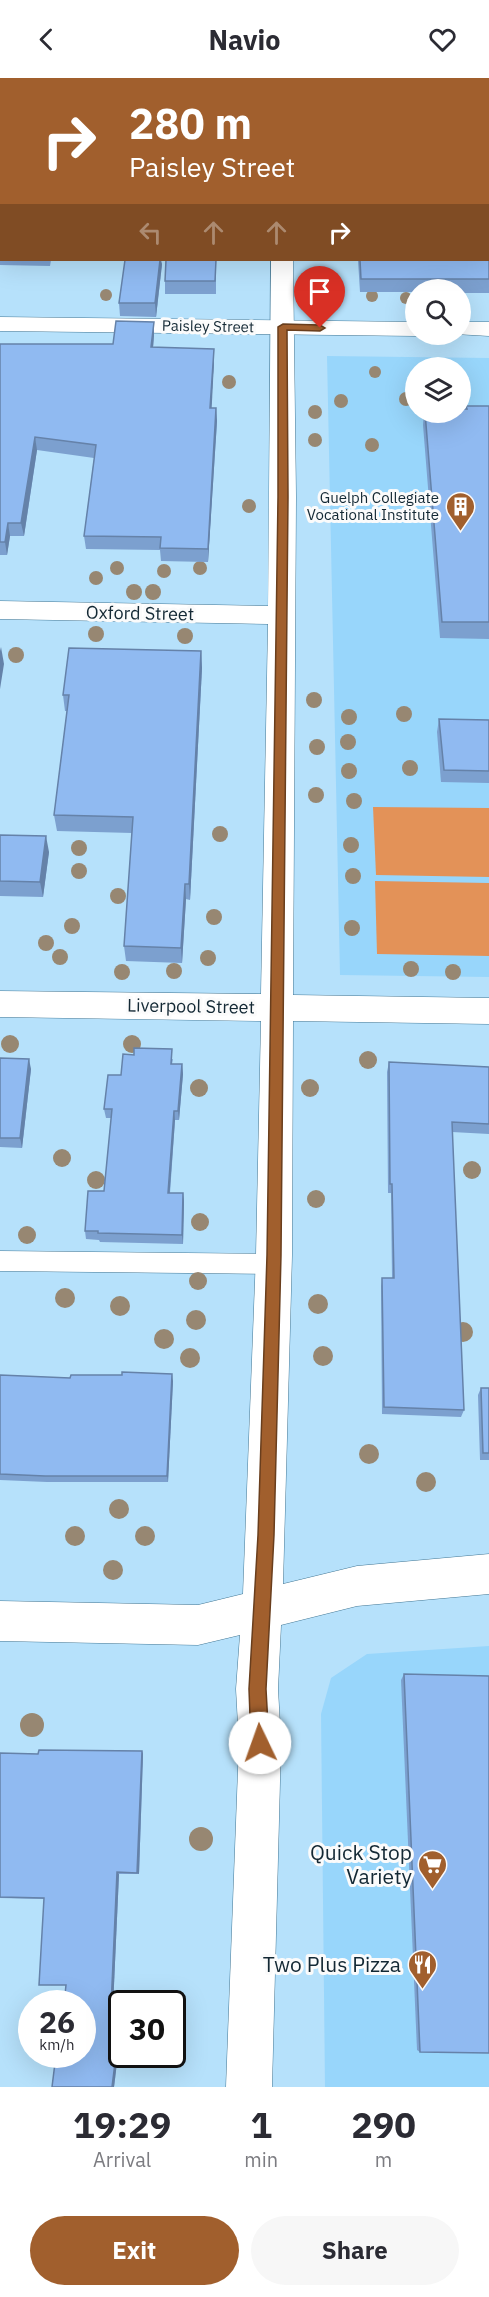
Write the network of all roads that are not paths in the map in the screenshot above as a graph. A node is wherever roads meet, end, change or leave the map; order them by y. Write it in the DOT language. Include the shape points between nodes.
graph roads {
  1 [pos="282,261"];
  2 [pos="0,324"];
  3 [pos="283,327"];
  4 [pos="405,329"];
  5 [pos="471,329"];
  6 [pos="489,329"];
  7 [pos="0,610"];
  8 [pos="281,615"];
  9 [pos="0,1004"];
  10 [pos="276,1007"];
  11 [pos="489,1011"];
  12 [pos="0,1261"];
  13 [pos="273,1264"];
  14 [pos="489,1574"];
  15 [pos="262,1609"];
  16 [pos="0,1621"];
  17 [pos="249,2087"];
  1 -- 3 [label="street"];
  2 -- 3 [label="street, Paisley Street"];
  3 -- 4 [label="street, Paisley Street"];
  3 -- 8 [label="street"];
  5 -- 6 [label="street"];
  7 -- 8 [label="street, Oxford Street"];
  8 -- 10 [label="street"];
  9 -- 10 [label="street, Liverpool Street"];
  10 -- 11 [label="street, Liverpool Street"];
  10 -- 13 [label="street"];
  12 -- 13 [label="lane"];
  13 -- 15 [label="street"];
  14 -- 15 [label="street" via="357,1586"];
  15 -- 16 [label="street" via="198,1625"];
  15 -- 17 [label="street"];
}
